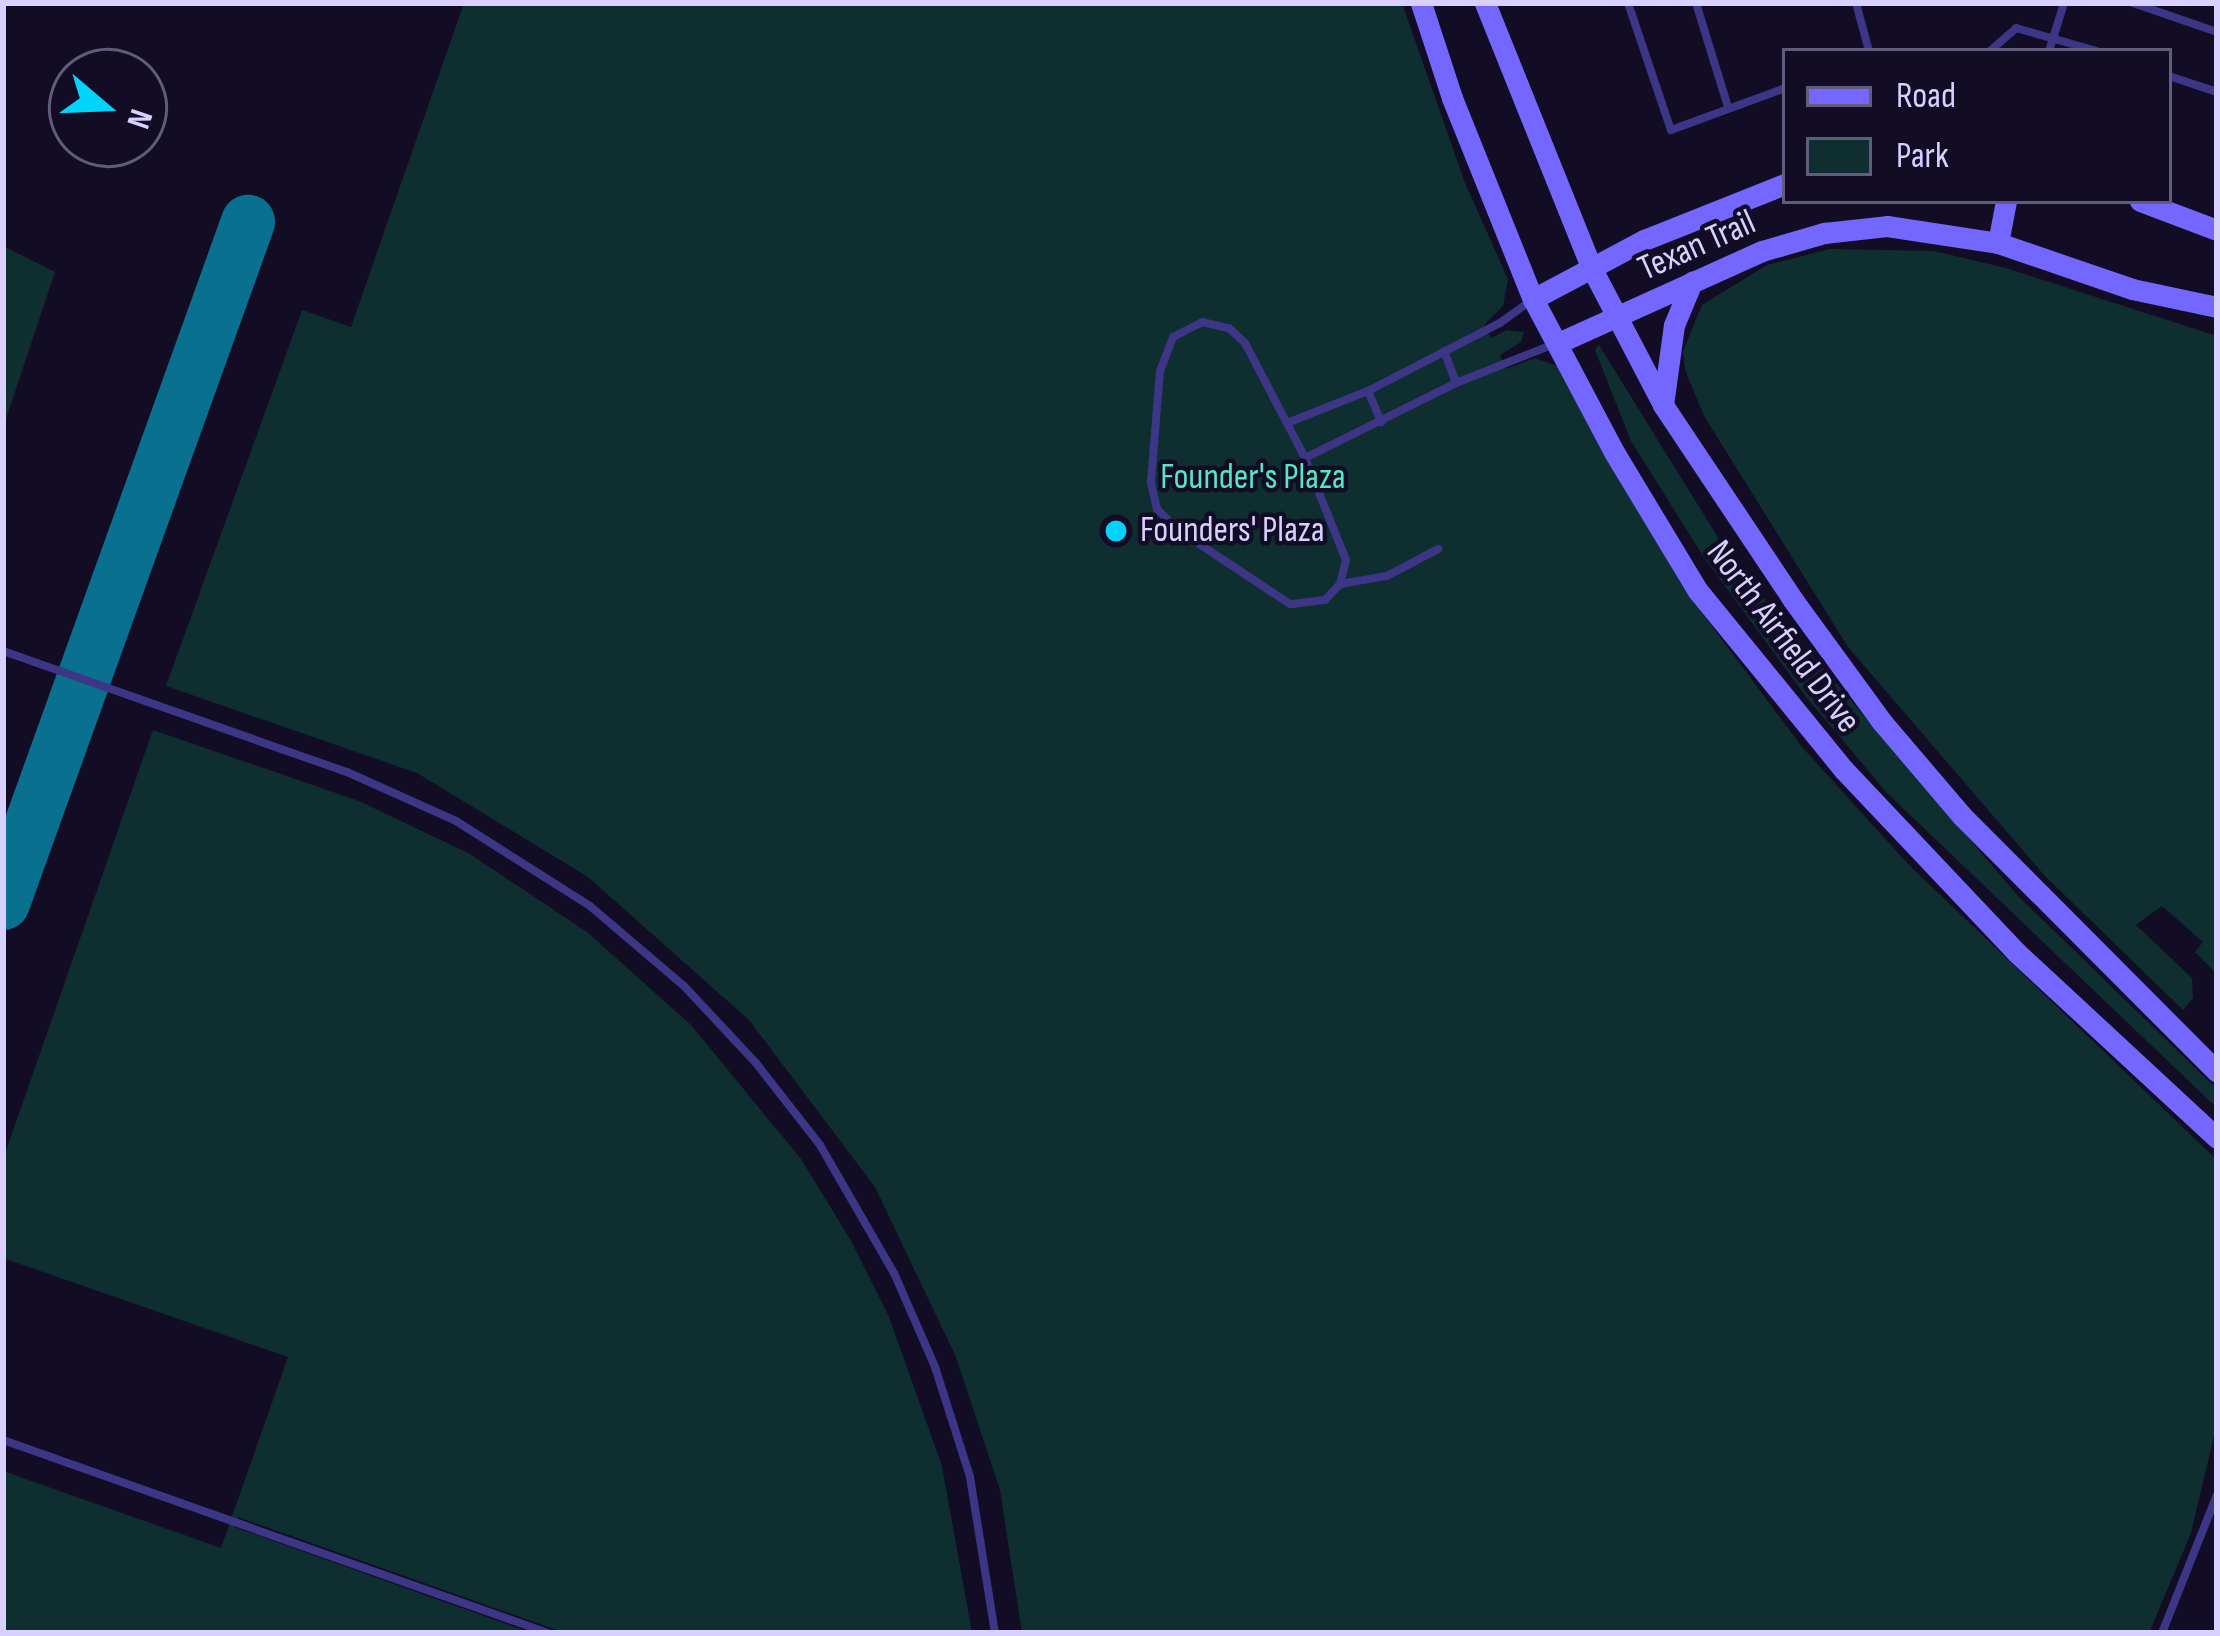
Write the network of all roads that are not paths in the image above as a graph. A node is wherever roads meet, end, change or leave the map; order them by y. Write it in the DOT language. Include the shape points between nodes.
graph roads {
  1 [pos="1421,3"];
  2 [pos="1484,3"];
  3 [pos="1628,3"];
  4 [pos="1696,3"];
  5 [pos="1856,3"];
  6 [pos="2064,3"];
  7 [pos="2132,3"];
  8 [pos="2177,3"];
  9 [pos="2172,17"];
  10 [pos="2217,32"];
  11 [pos="2054,36"];
  12 [pos="1868,48"];
  13 [pos="1993,48"];
  14 [pos="2050,48"];
  15 [pos="2088,48"];
  16 [pos="2172,77"];
  17 [pos="1782,89"];
  18 [pos="2217,92"];
  19 [pos="1728,107"];
  20 [pos="1782,185"];
  21 [pos="2005,204"];
  22 [pos="2148,204"];
  23 [pos="2217,230"];
  24 [pos="1998,243"];
  25 [pos="1591,267"];
  26 [pos="1692,281"];
  27 [pos="1533,299"];
  28 [pos="2217,307"];
  29 [pos="1618,319"];
  30 [pos="1558,343"];
  31 [pos="1443,351"];
  32 [pos="1456,383"];
  33 [pos="1368,391"];
  34 [pos="1663,405"];
  35 [pos="1381,422"];
  36 [pos="1287,423"];
  37 [pos="1305,458"];
  38 [pos="1438,549"];
  39 [pos="1340,584"];
  40 [pos="3,651"];
  41 [pos="2217,1072"];
  42 [pos="2217,1138"];
  43 [pos="3,1440"];
  44 [pos="2217,1496"];
  45 [pos="548,1633"];
  46 [pos="995,1633"];
  47 [pos="2162,1633"];
  1 -- 27 [label="main road, North Airfield Drive"];
  2 -- 25 [label="main road, North Airfield Drive"];
  3 -- 19 [label="lane" via="1671,130"];
  4 -- 19 [label="lane"];
  5 -- 12 [label="lane"];
  6 -- 11 [label="lane"];
  7 -- 9 [label="lane"];
  8 -- 9 [label="lane"];
  9 -- 10 [label="lane"];
  11 -- 13 [label="lane" via="2016,28"];
  11 -- 14 [label="lane"];
  11 -- 15 [label="lane"];
  16 -- 18 [label="lane"];
  17 -- 19 [label="lane"];
  20 -- 25 [label="main road, Texan Trail"];
  21 -- 24 [label="main road"];
  22 -- 23 [label="main road"];
  24 -- 26 [label="main road, Texan Trail" via="1887,226 1824,233"];
  24 -- 28 [label="main road, Texan Trail" via="2132,289"];
  25 -- 27 [label="main road, Texan Trail"];
  25 -- 29 [label="main road, North Airfield Drive"];
  26 -- 29 [label="main road, Texan Trail"];
  26 -- 34 [label="main road" via="1674,326"];
  27 -- 30 [label="main road, North Airfield Drive"];
  27 -- 31 [label="lane"];
  29 -- 30 [label="main road, Texan Trail"];
  29 -- 34 [label="main road, North Airfield Drive"];
  30 -- 32 [label="lane"];
  30 -- 42 [label="main road, North Airfield Drive" via="1699,591 1844,770 2016,952"];
  31 -- 32 [label="lane"];
  31 -- 33 [label="lane"];
  32 -- 35 [label="lane"];
  33 -- 35 [label="lane"];
  33 -- 36 [label="lane"];
  34 -- 41 [label="main road, North Airfield Drive" via="1882,722 1962,816"];
  35 -- 37 [label="lane"];
  36 -- 37 [label="lane"];
  36 -- 39 [label="lane" via="1235,333 1212,322 1186,327 1173,337 1160,371 1152,497 1163,520 1290,604 1318,603"];
  37 -- 39 [label="lane" via="1344,549"];
  38 -- 39 [label="lane" via="1387,576"];
  40 -- 46 [label="lane" via="424,805 548,877 684,986 820,1145 894,1273 970,1477"];
  43 -- 45 [label="lane"];
  44 -- 47 [label="lane"];
}
